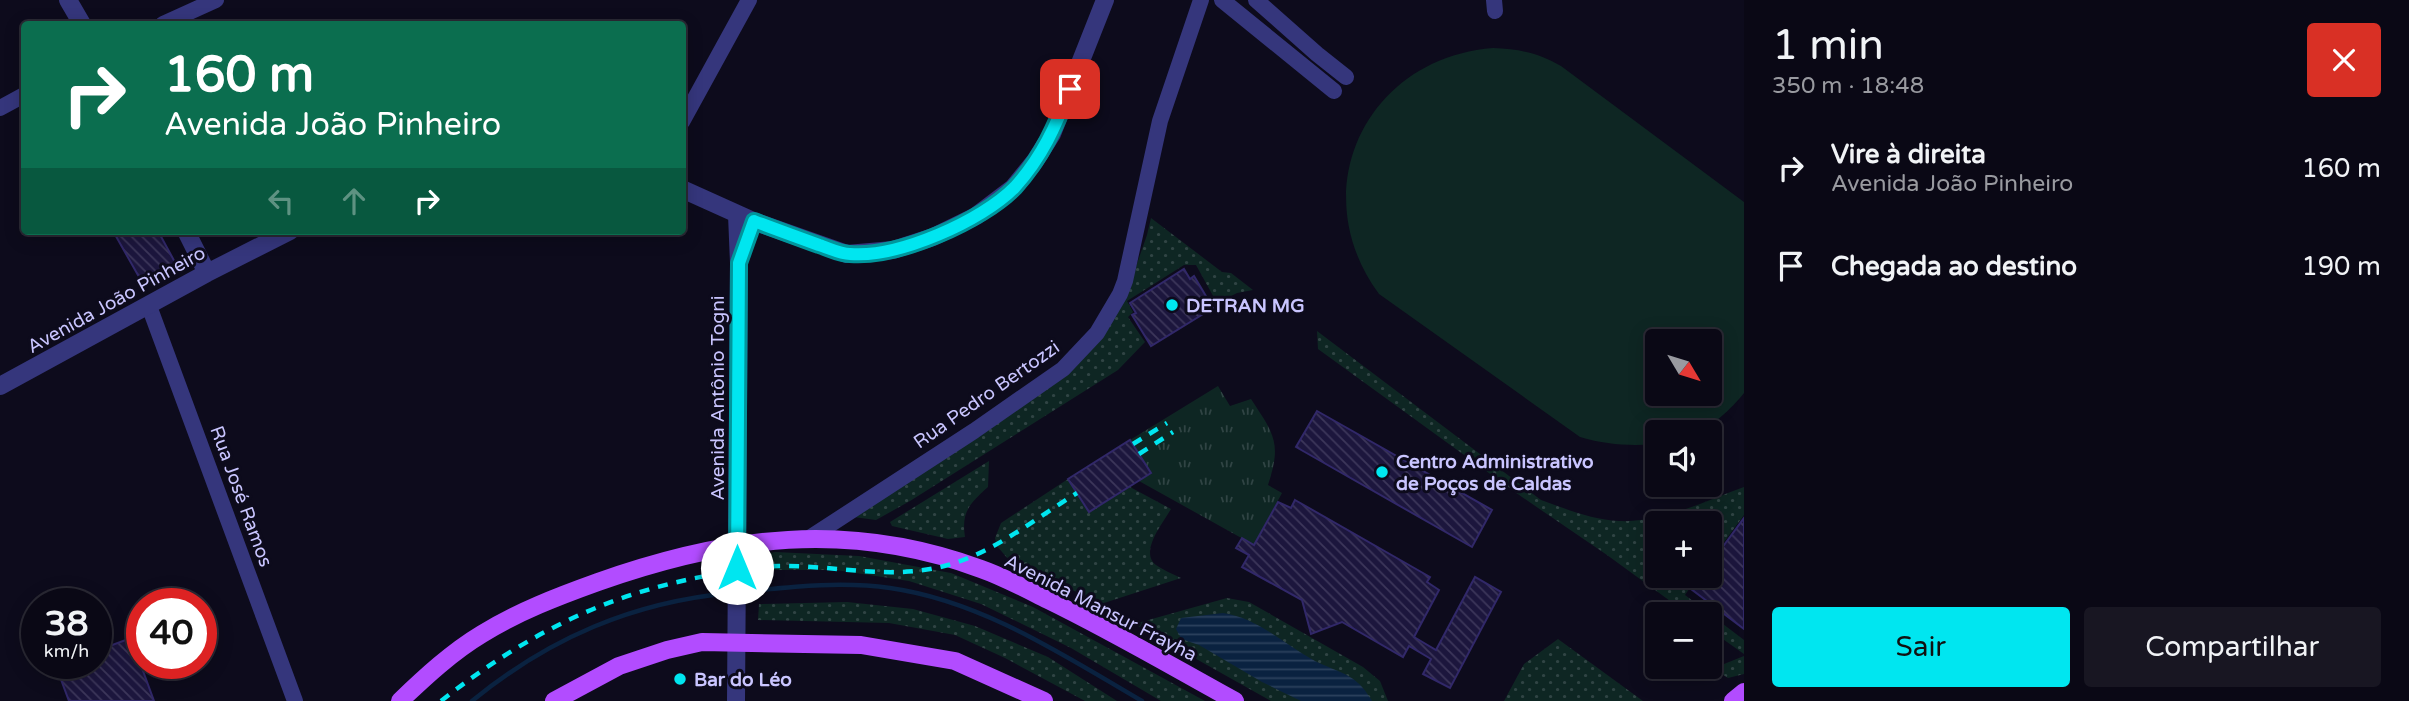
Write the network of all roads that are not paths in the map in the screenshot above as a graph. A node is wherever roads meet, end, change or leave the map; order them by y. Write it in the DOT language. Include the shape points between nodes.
graph roads {
  1 [pos="68,0"];
  2 [pos="216,0"];
  3 [pos="749,0"];
  4 [pos="1104,0"];
  5 [pos="1201,0"];
  6 [pos="1222,0"];
  7 [pos="1256,0"];
  8 [pos="80,21"];
  9 [pos="170,21"];
  10 [pos="1346,77"];
  11 [pos="1334,91"];
  12 [pos="21,97"];
  13 [pos="0,108"];
  14 [pos="686,115"];
  15 [pos="686,191"];
  16 [pos="745,218"];
  17 [pos="188,235"];
  18 [pos="282,235"];
  19 [pos="207,273"];
  20 [pos="149,306"];
  21 [pos="0,386"];
  22 [pos="811,537"];
  23 [pos="737,544"];
  24 [pos="734,644"];
  25 [pos="1744,692"];
  26 [pos="295,701"];
  27 [pos="400,701"];
  28 [pos="554,701"];
  29 [pos="736,701"];
  30 [pos="1044,701"];
  31 [pos="1235,701"];
  32 [pos="1733,701"];
  1 -- 8 [label="street"];
  2 -- 9 [label="street"];
  3 -- 14 [label="street"];
  4 -- 16 [label="street" via="1052,134 1013,188 976,216 933,237 866,254 847,254"];
  5 -- 22 [label="street, Rua Pedro Bertozzi" via="1160,121 1125,281 1097,333 1063,369"];
  6 -- 11 [label="street"];
  7 -- 10 [label="street"];
  12 -- 13 [label="street"];
  15 -- 16 [label="street"];
  16 -- 23 [label="street, Avenida Antônio Togni" via="739,263"];
  17 -- 19 [label="street"];
  18 -- 19 [label="street, Avenida João Pinheiro"];
  19 -- 20 [label="street, Avenida João Pinheiro"];
  20 -- 21 [label="street, Avenida João Pinheiro"];
  20 -- 26 [label="street, Rua José Ramos"];
  22 -- 23 [label="main road, Avenida Mansur Frayha"];
  22 -- 31 [label="main road, Avenida Mansur Frayha" via="903,547 981,569 1093,622"];
  23 -- 24 [label="street, Avenida Antônio Togni"];
  23 -- 27 [label="main road, Avenida Mansur Frayha" via="642,566 535,607 481,634"];
  24 -- 28 [label="main road" via="702,642 667,650 619,666"];
  24 -- 29 [label="street, Avenida Antônio Togni"];
  24 -- 30 [label="main road" via="861,645 955,661"];
  25 -- 32 [label="main road"];
}
